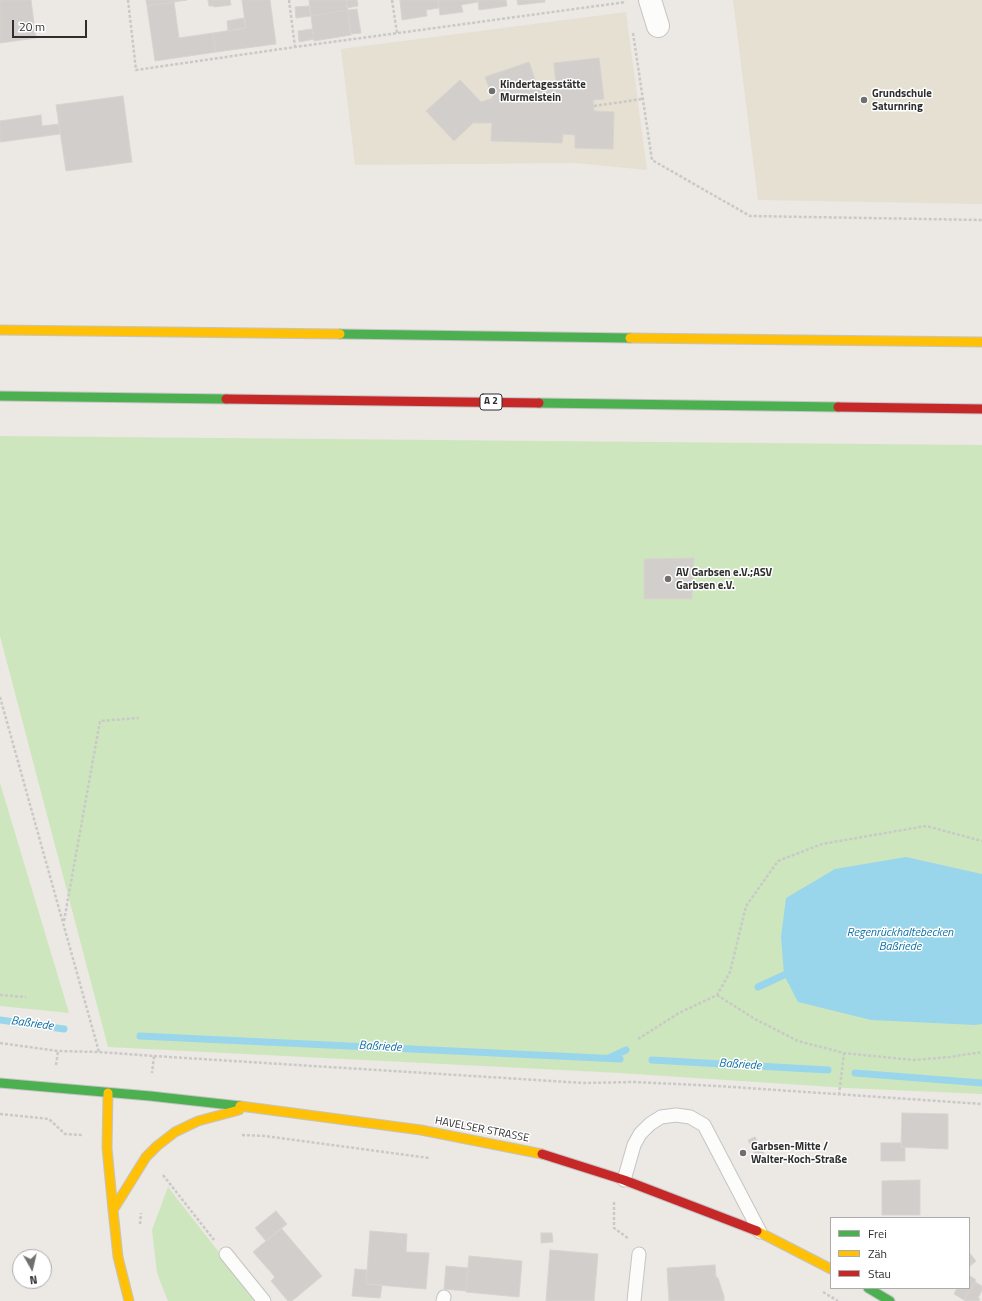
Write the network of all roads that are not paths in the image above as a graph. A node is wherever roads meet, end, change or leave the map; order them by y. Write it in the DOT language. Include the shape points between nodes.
graph roads {
  1 [pos="640,1"];
  2 [pos="658,26"];
  3 [pos="0,330"];
  4 [pos="982,342"];
  5 [pos="0,396"];
  6 [pos="982,409"];
  7 [pos="0,1083"];
  8 [pos="108,1093"];
  9 [pos="250,1107"];
  10 [pos="624,1180"];
  11 [pos="113,1210"];
  12 [pos="760,1232"];
  13 [pos="226,1254"];
  14 [pos="639,1254"];
  15 [pos="830,1268"];
  16 [pos="870,1289"];
  17 [pos="129,1301"];
  18 [pos="264,1301"];
  19 [pos="634,1301"];
  20 [pos="890,1301"];
  1 -- 2 [label="street"];
  3 -- 4 [label="main road"];
  5 -- 6 [label="main road, A 2"];
  7 -- 8 [label="main road, HAVELSER STRASSE"];
  8 -- 9 [label="main road, HAVELSER STRASSE"];
  8 -- 11 [label="main road" via="107,1148"];
  9 -- 10 [label="main road, HAVELSER STRASSE" via="444,1135 551,1156"];
  9 -- 11 [label="main road" via="198,1122 175,1132 146,1157"];
  10 -- 12 [label="main road, HAVELSER STRASSE"];
  10 -- 12 [label="lane" via="634,1145 650,1124 661,1117 690,1117 704,1125"];
  11 -- 17 [label="main road" via="118,1257"];
  12 -- 15 [label="main road, HAVELSER STRASSE"];
  13 -- 18 [label="lane"];
  14 -- 19 [label="lane"];
  16 -- 20 [label="main road"];
}
